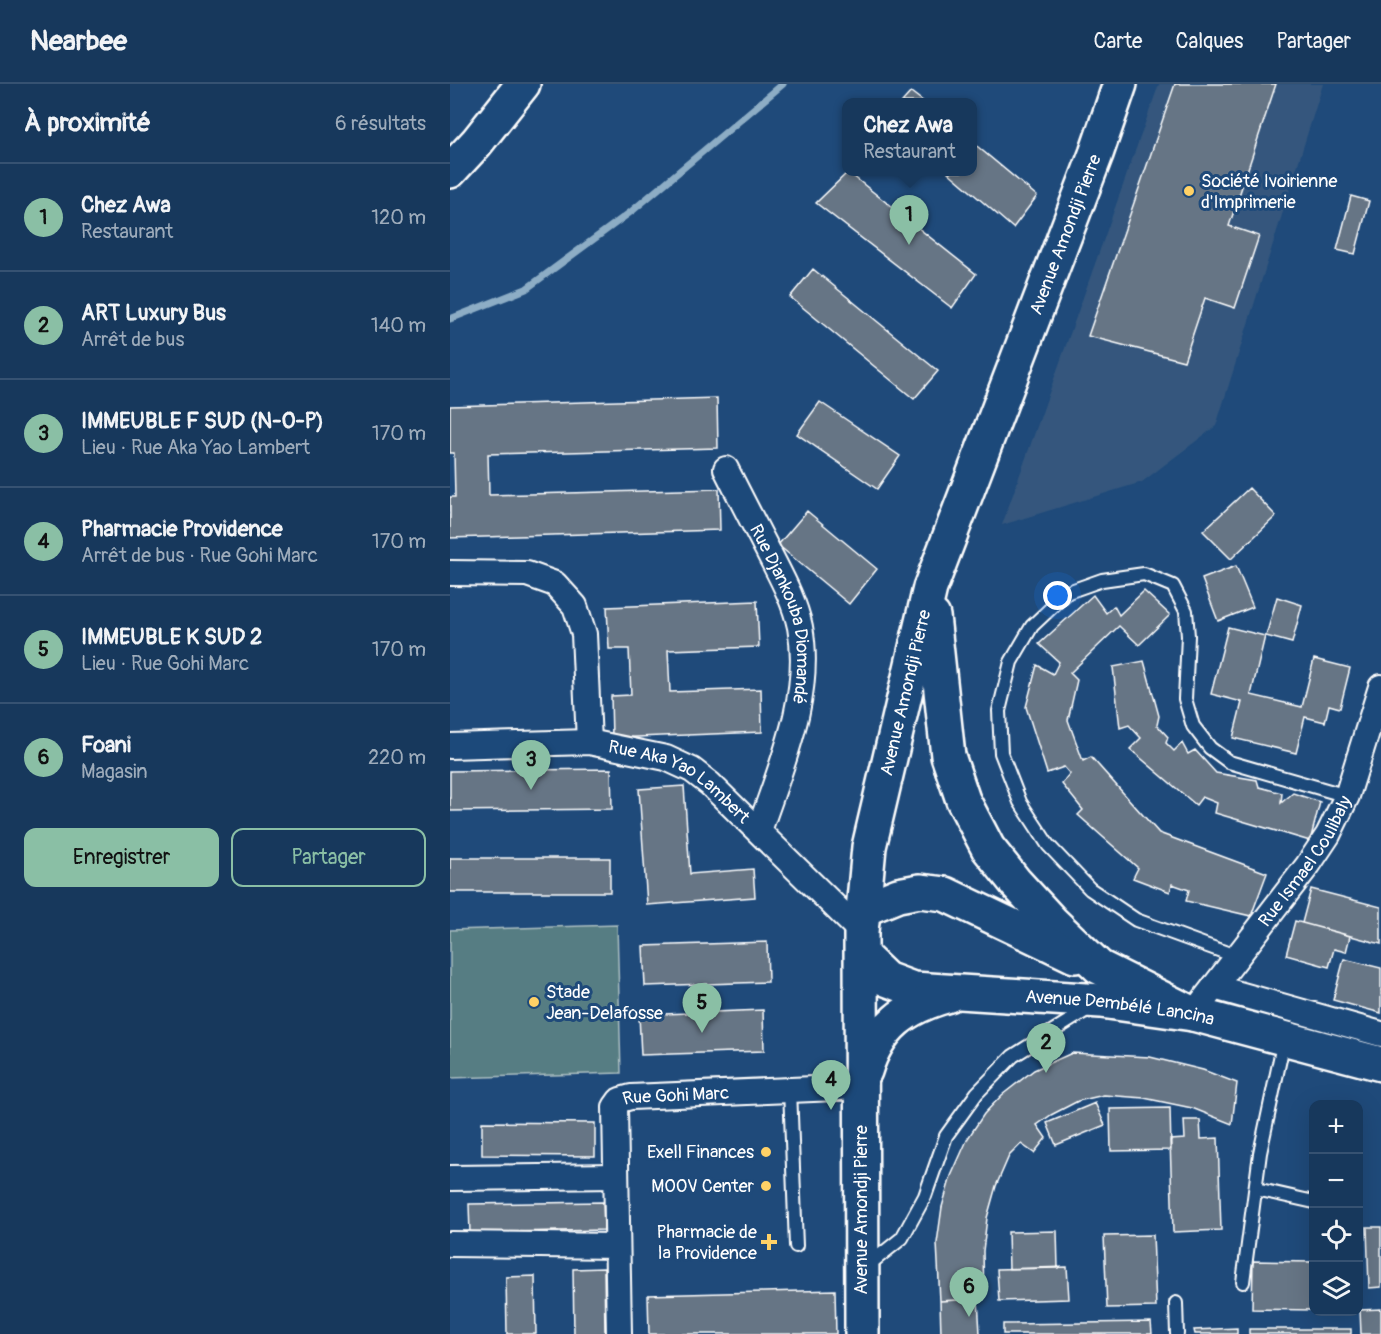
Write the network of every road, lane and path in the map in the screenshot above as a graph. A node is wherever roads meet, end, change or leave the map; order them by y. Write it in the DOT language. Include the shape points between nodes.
graph roads {
  1 [pos="523,84"];
  2 [pos="1120,84"];
  3 [pos="450,171"];
  4 [pos="726,469"];
  5 [pos="450,573"];
  6 [pos="930,588"];
  7 [pos="1381,687"];
  8 [pos="589,742"];
  9 [pos="450,747"];
  10 [pos="1371,757"];
  11 [pos="1347,796"];
  12 [pos="759,831"];
  13 [pos="863,932"];
  14 [pos="1238,957"];
  15 [pos="1099,967"];
  16 [pos="1214,987"];
  17 [pos="962,991"];
  18 [pos="1101,1001"];
  19 [pos="1193,1014"];
  20 [pos="1381,1034"];
  21 [pos="1285,1039"];
  22 [pos="1381,1064"];
  23 [pos="860,1087"];
  24 [pos="790,1089"];
  25 [pos="616,1176"];
  26 [pos="450,1178"];
  27 [pos="1256,1190"];
  28 [pos="1309,1201"];
  29 [pos="450,1244"];
  30 [pos="617,1246"];
  31 [pos="796,1246"];
  32 [pos="861,1271"];
  33 [pos="1243,1282"];
  34 [pos="1176,1303"];
  35 [pos="619,1334"];
  36 [pos="862,1334"];
  37 [pos="1177,1334"];
  1 -- 3 [label="main road"];
  2 -- 6 [label="main road, Avenue Amondji Pierre"];
  4 -- 12 [label="street, Rue Djankouba Diomandé" via="789,592 800,627 803,659 792,731"];
  5 -- 8 [label="street" via="527,574 555,584 575,606 584,634"];
  6 -- 13 [label="main road, Avenue Amondji Pierre" via="868,847"];
  6 -- 15 [label="main road" via="948,756 963,800 988,848 1016,883"];
  7 -- 10 [label="street, Rue Ismael Coulibaly"];
  8 -- 9 [label="street, Rue Aka Yao Lambert"];
  8 -- 12 [label="street, Rue Aka Yao Lambert" via="666,758 692,770"];
  10 -- 11 [label="street, Rue Ismael Coulibaly"];
  11 -- 14 [label="street, Rue Ismael Coulibaly" via="1328,835"];
  11 -- 14 [label="lane" via="1229,762 1210,748 1193,726 1185,699 1186,611 1173,586 1144,574 1102,580 1068,592 1032,626 1011,662 999,711 1001,753 1020,802 1048,845 1090,889 1136,920"];
  12 -- 13 [label="street, Rue Aka Yao Lambert"];
  13 -- 15 [label="main road" via="898,895 920,891 945,894"];
  13 -- 17 [label="main road, Avenue Dembélé Lancina" via="886,979 913,989"];
  13 -- 23 [label="main road, Avenue Amondji Pierre"];
  14 -- 16 [label="street, Rue Ismael Coulibaly"];
  15 -- 19 [label="main road"];
  16 -- 19 [label="street, Rue Ismael Coulibaly"];
  16 -- 20 [label="street"];
  17 -- 18 [label="main road, Avenue Dembélé Lancina"];
  17 -- 23 [label="main road" via="923,1002 888,1028 871,1054"];
  18 -- 19 [label="main road, Avenue Dembélé Lancina"];
  18 -- 32 [label="lane" via="1013,1056 977,1093 946,1136 925,1196 902,1238"];
  19 -- 21 [label="main road, Avenue Dembélé Lancina"];
  21 -- 22 [label="main road, Avenue Dembélé Lancina"];
  21 -- 27 [label="lane" via="1260,1153"];
  23 -- 24 [label="street, Rue Gohi Marc"];
  23 -- 32 [label="main road, Avenue Amondji Pierre"];
  24 -- 25 [label="street, Rue Gohi Marc" via="631,1096 620,1100 615,1107"];
  24 -- 31 [label="lane"];
  25 -- 26 [label="street"];
  25 -- 30 [label="street, Rue Gohi Marc"];
  27 -- 28 [label="lane"];
  27 -- 33 [label="lane"];
  29 -- 30 [label="street"];
  30 -- 35 [label="street, Rue Gohi Marc"];
  32 -- 36 [label="main road, Avenue Amondji Pierre"];
  34 -- 37 [label="lane"];
}
